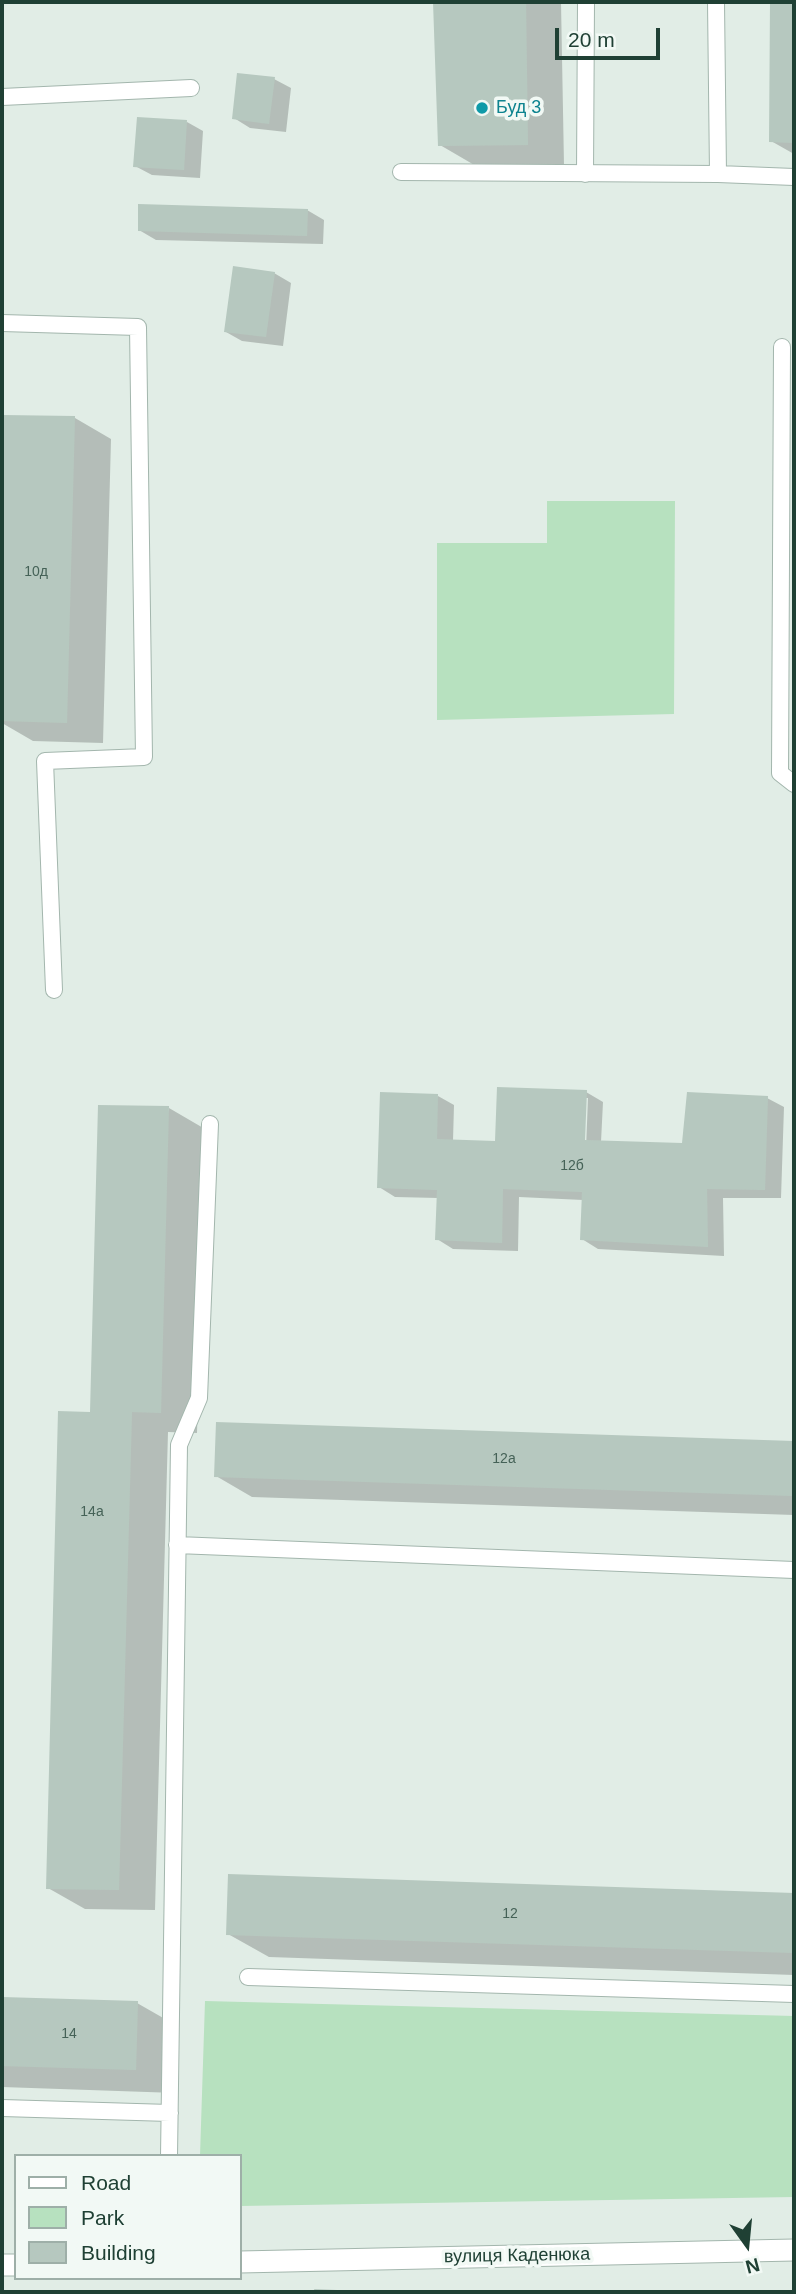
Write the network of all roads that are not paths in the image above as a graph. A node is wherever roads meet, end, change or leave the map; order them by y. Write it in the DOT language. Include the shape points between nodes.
graph roads {
  1 [pos="586,2"];
  2 [pos="716,2"];
  3 [pos="191,88"];
  4 [pos="2,97"];
  5 [pos="401,172"];
  6 [pos="586,174"];
  7 [pos="718,174"];
  8 [pos="794,177"];
  9 [pos="2,323"];
  10 [pos="782,347"];
  11 [pos="794,784"];
  12 [pos="54,990"];
  13 [pos="210,1124"];
  14 [pos="177,1545"];
  15 [pos="794,1570"];
  16 [pos="247,1977"];
  17 [pos="794,1994"];
  18 [pos="2,2108"];
  19 [pos="170,2113"];
  20 [pos="169,2154"];
  21 [pos="794,2250"];
  22 [pos="242,2262"];
  1 -- 6 [label="lane"];
  2 -- 7 [label="lane"];
  3 -- 4 [label="lane"];
  5 -- 6 [label="lane"];
  6 -- 7 [label="lane"];
  7 -- 8 [label="lane"];
  9 -- 12 [label="lane" via="138,327 144,757 45,761"];
  10 -- 11 [label="lane" via="780,773"];
  13 -- 14 [label="lane" via="199,1398 178,1445"];
  14 -- 15 [label="lane"];
  14 -- 19 [label="lane"];
  16 -- 17 [label="lane"];
  18 -- 19 [label="lane"];
  19 -- 20 [label="lane"];
  21 -- 22 [label="street, вулиця Каденюка"];
}
